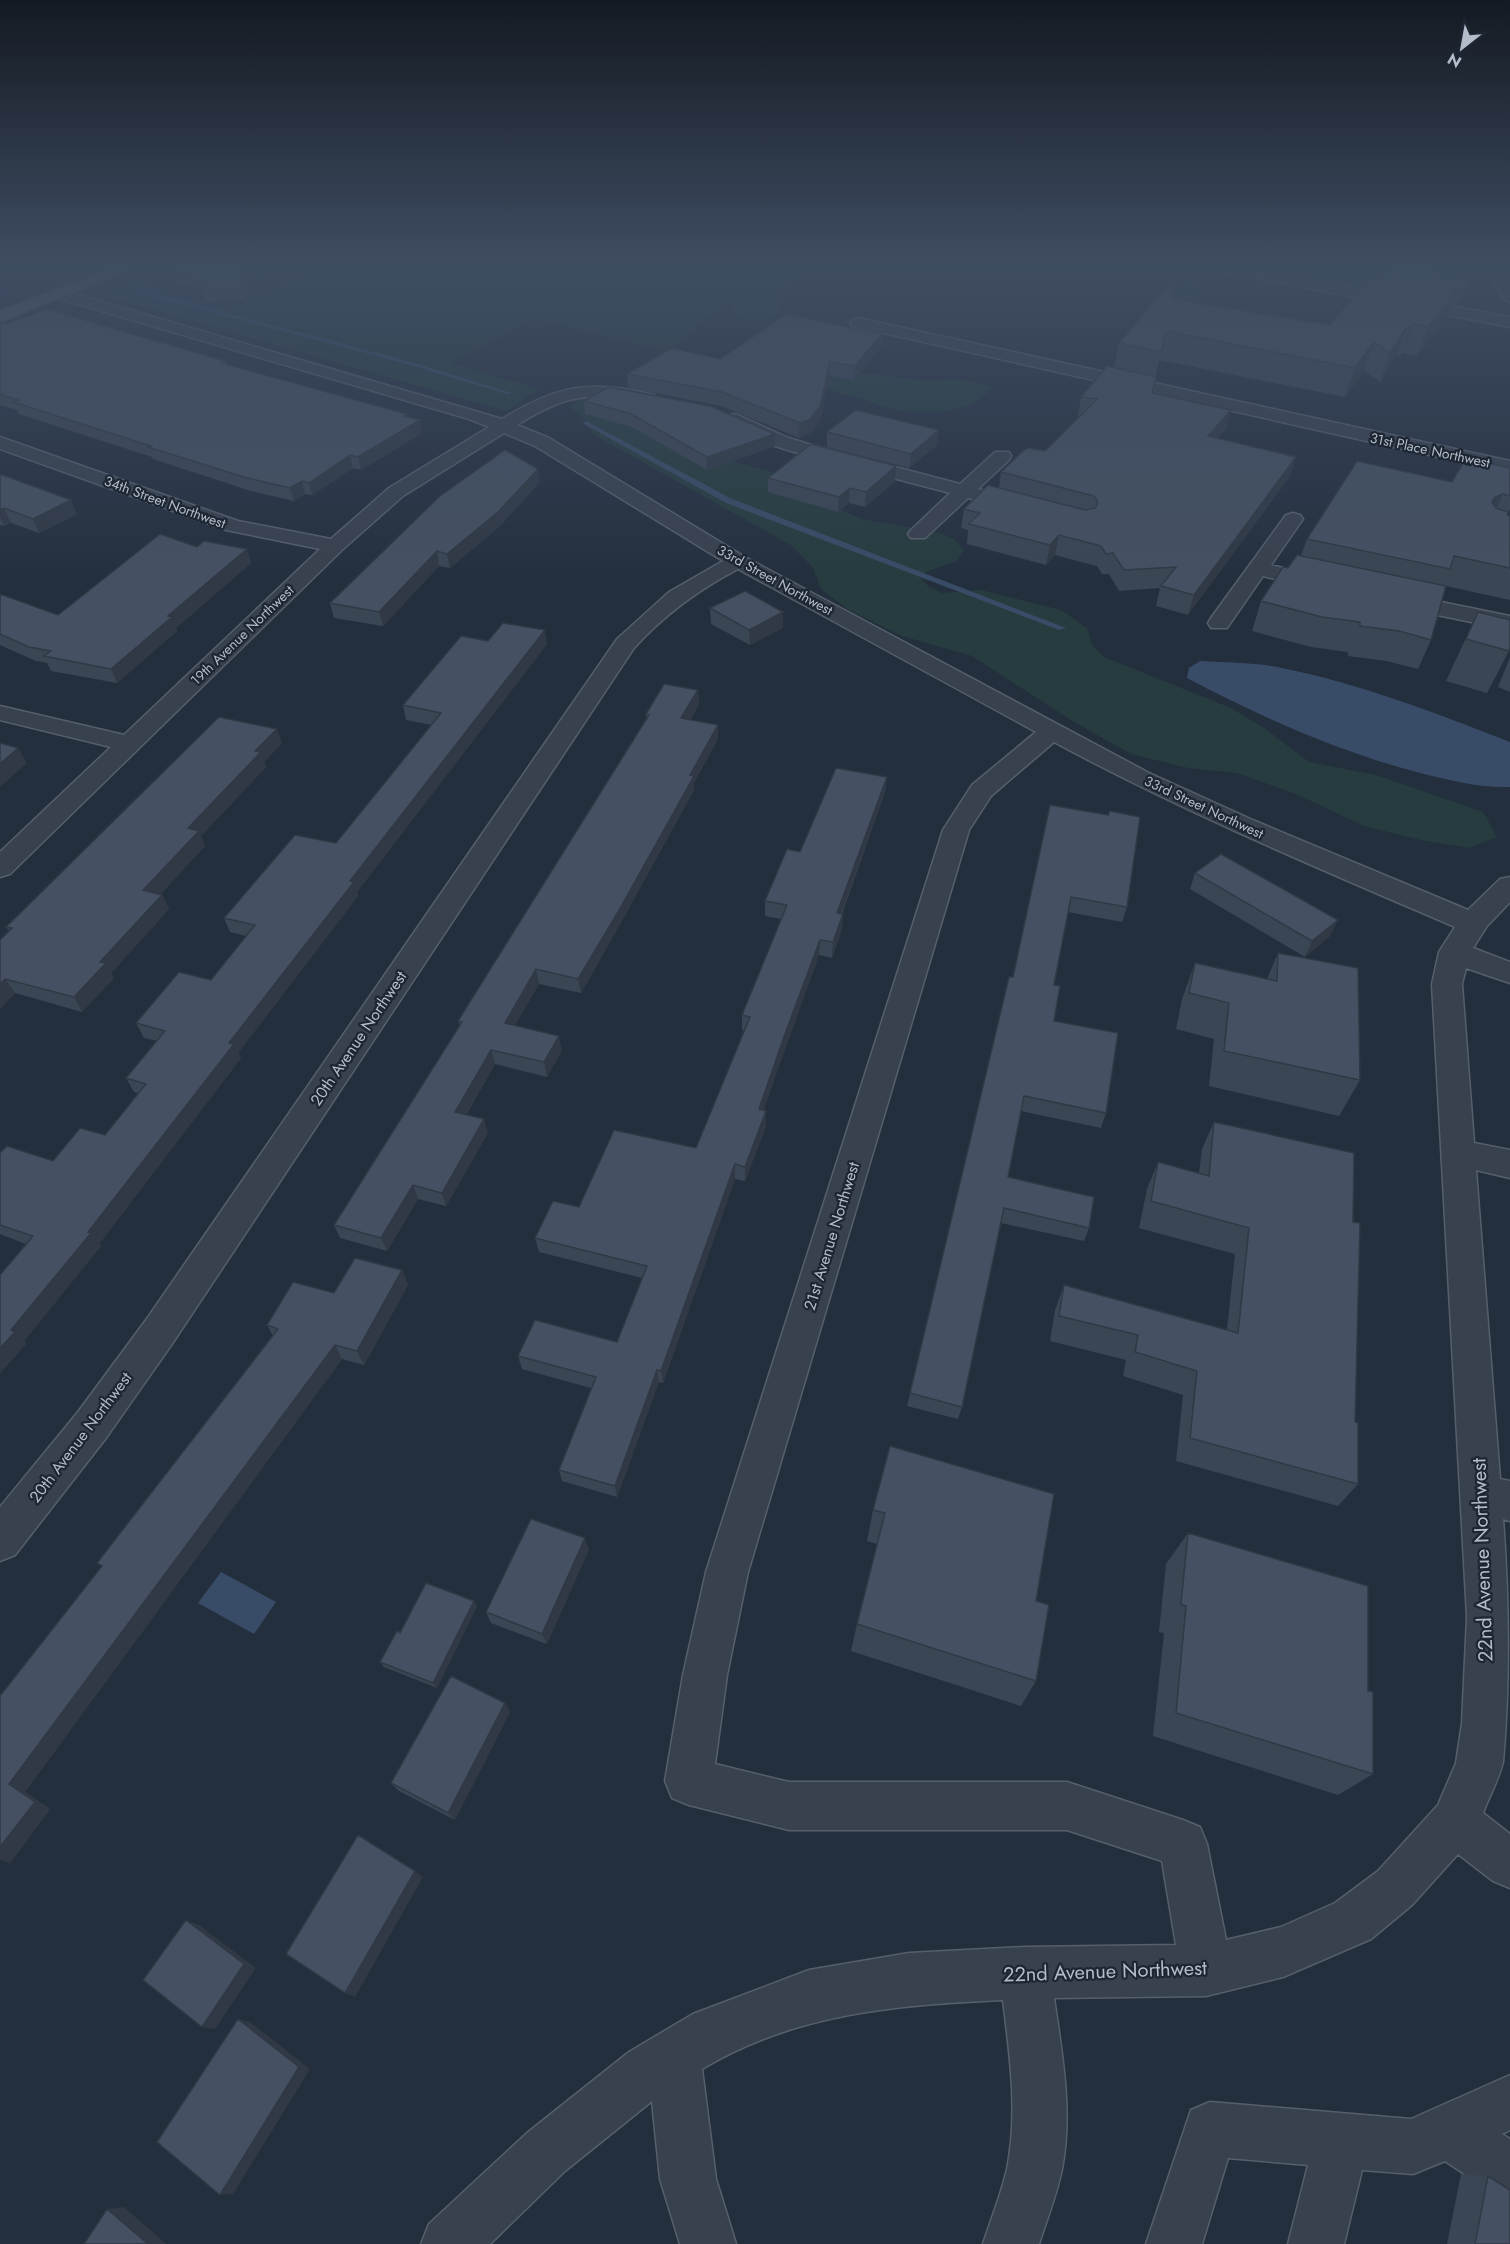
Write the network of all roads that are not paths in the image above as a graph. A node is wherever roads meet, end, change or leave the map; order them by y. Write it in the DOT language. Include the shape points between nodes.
graph roads {
  1 [pos="329,372"];
  2 [pos="1079,372"];
  3 [pos="663,403"];
  4 [pos="716,412"];
  5 [pos="504,426"];
  6 [pos="0,443"];
  7 [pos="1002,456"];
  8 [pos="1510,467"];
  9 [pos="964,491"];
  10 [pos="1039,511"];
  11 [pos="1293,519"];
  12 [pos="918,534"];
  13 [pos="335,546"];
  14 [pos="738,561"];
  15 [pos="1258,568"];
  16 [pos="1340,589"];
  17 [pos="1376,596"];
  18 [pos="1220,623"];
  19 [pos="1510,623"];
  20 [pos="0,713"];
  21 [pos="1052,731"];
  22 [pos="129,744"];
  23 [pos="0,868"];
  24 [pos="1510,886"];
  25 [pos="1463,937"];
  26 [pos="1510,973"];
  27 [pos="1458,1153"];
  28 [pos="1510,1164"];
  29 [pos="1495,1498"];
  30 [pos="0,1540"];
  31 [pos="1498,1730"];
  32 [pos="1455,1822"];
  33 [pos="1510,1864"];
  34 [pos="1206,1970"];
  35 [pos="1025,1973"];
  36 [pos="674,2055"];
  37 [pos="1510,2103"];
  38 [pos="1448,2131"];
  39 [pos="1341,2141"];
  40 [pos="1510,2171"];
  41 [pos="453,2242"];
  42 [pos="708,2244"];
  43 [pos="1011,2244"];
  44 [pos="1174,2244"];
  45 [pos="1316,2244"];
  1 -- 5 [label="street, 33rd Street Northwest"];
  2 -- 8 [label="street, 31st Place Northwest"];
  3 -- 5 [label="street, 19th Avenue Northwest" via="613,391 572,392 543,403"];
  4 -- 9 [label="street" via="794,446"];
  5 -- 13 [label="street, 19th Avenue Northwest" via="396,492"];
  5 -- 14 [label="street, 33rd Street Northwest" via="560,452"];
  6 -- 13 [label="street, 34th Street Northwest" via="233,526"];
  7 -- 9 [label="street"];
  9 -- 10 [label="street"];
  9 -- 12 [label="street"];
  11 -- 15 [label="street"];
  13 -- 22 [label="street, 19th Avenue Northwest"];
  14 -- 21 [label="street, 33rd Street Northwest"];
  14 -- 30 [label="street, 20th Avenue Northwest" via="673,598 625,644 159,1332 92,1425"];
  15 -- 16 [label="street"];
  15 -- 18 [label="street"];
  17 -- 19 [label="street"];
  20 -- 22 [label="street"];
  21 -- 25 [label="street, 33rd Street Northwest"];
  21 -- 34 [label="street, 21st Avenue Northwest" via="981,791 956,830 727,1572 705,1675 689,1781 789,1806 1066,1806 1183,1844"];
  22 -- 23 [label="street, 19th Avenue Northwest"];
  24 -- 25 [label="street"];
  25 -- 26 [label="street, 33rd Street Northwest"];
  25 -- 27 [label="street, 22nd Avenue Northwest" via="1447,984"];
  27 -- 28 [label="street"];
  27 -- 29 [label="street, 22nd Avenue Northwest"];
  29 -- 31 [label="street, 22nd Avenue Northwest" via="1489,1617"];
  31 -- 32 [label="street, 22nd Avenue Northwest"];
  32 -- 33 [label="street"];
  32 -- 34 [label="street, 22nd Avenue Northwest" via="1395,1888 1353,1921 1283,1952"];
  34 -- 35 [label="street, 22nd Avenue Northwest"];
  35 -- 36 [label="street, 22nd Avenue Northwest" via="909,1979 809,1996 712,2033"];
  35 -- 43 [label="street" via="1039,2127 1035,2163"];
  36 -- 41 [label="street" via="546,2152"];
  36 -- 42 [label="street" via="688,2179"];
  37 -- 38 [label="street"];
  38 -- 39 [label="street" via="1413,2147"];
  38 -- 40 [label="street"];
  39 -- 44 [label="street" via="1210,2129"];
  39 -- 45 [label="street"];
}
